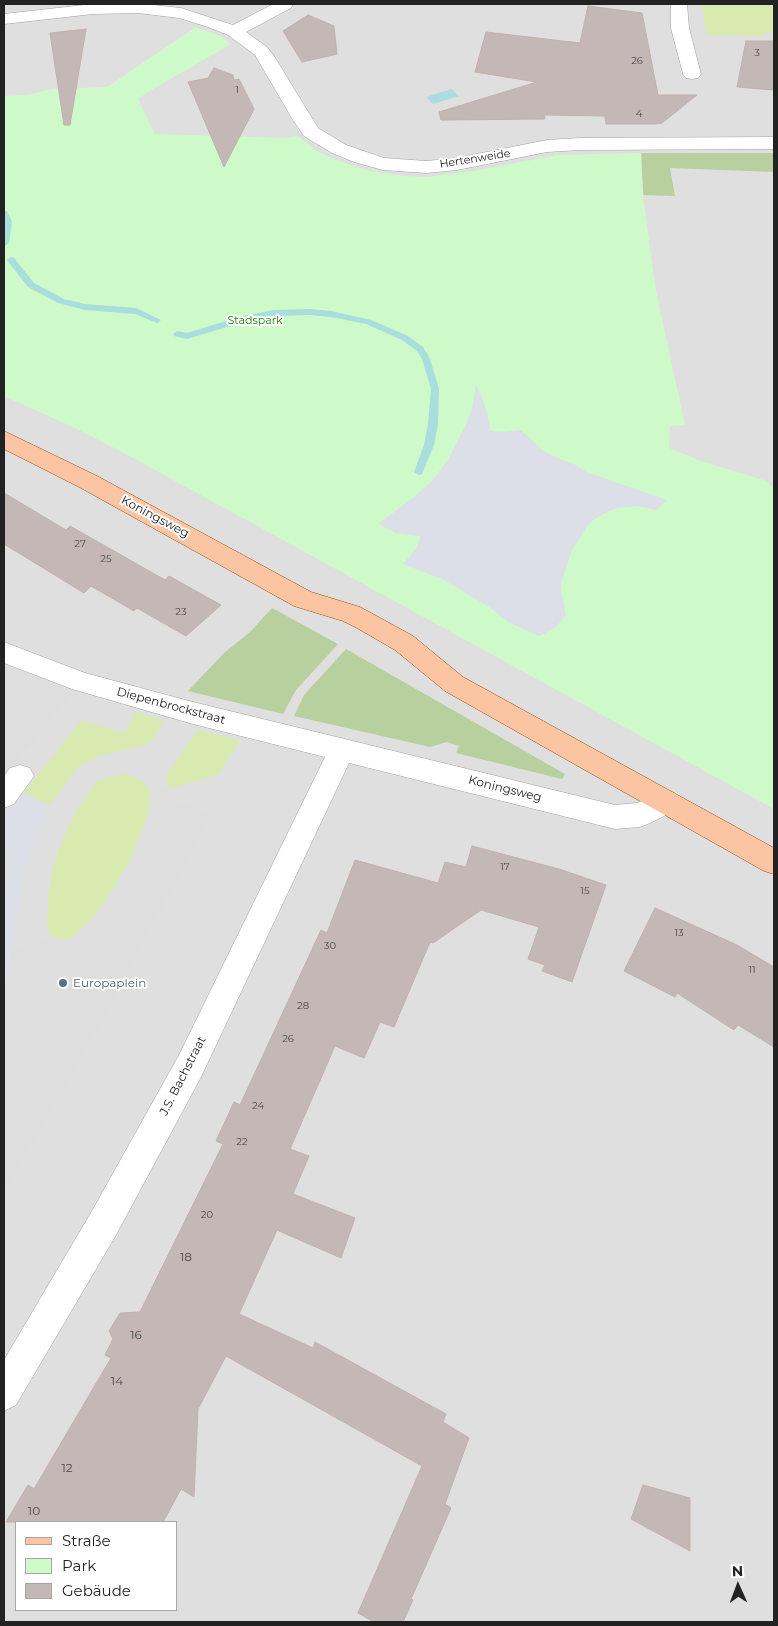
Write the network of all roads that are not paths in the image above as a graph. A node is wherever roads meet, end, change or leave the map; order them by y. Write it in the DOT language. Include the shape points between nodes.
graph roads {
  1 [pos="285,4"];
  2 [pos="679,4"];
  3 [pos="4,19"];
  4 [pos="234,31"];
  5 [pos="692,74"];
  6 [pos="774,143"];
  7 [pos="4,439"];
  8 [pos="4,652"];
  9 [pos="342,749"];
  10 [pos="666,802"];
  11 [pos="774,862"];
  12 [pos="4,1393"];
  1 -- 4 [label="street"];
  2 -- 5 [label="street" via="680,28"];
  3 -- 4 [label="street, Hertenweide" via="93,9 153,9 196,16"];
  4 -- 6 [label="street, Hertenweide" via="270,63 311,132 339,149 384,164 426,167 456,164 546,146 580,144"];
  7 -- 10 [label="main road, Koningsweg" via="303,599 366,621 404,643 454,684"];
  8 -- 9 [label="street, Diepenbrockstraat" via="93,685"];
  9 -- 10 [label="street, Koningsweg" via="615,817 640,815"];
  9 -- 12 [label="street, J.S. Bachstraat" via="190,1066 104,1223"];
  10 -- 11 [label="main road, Koningsweg"];
}
